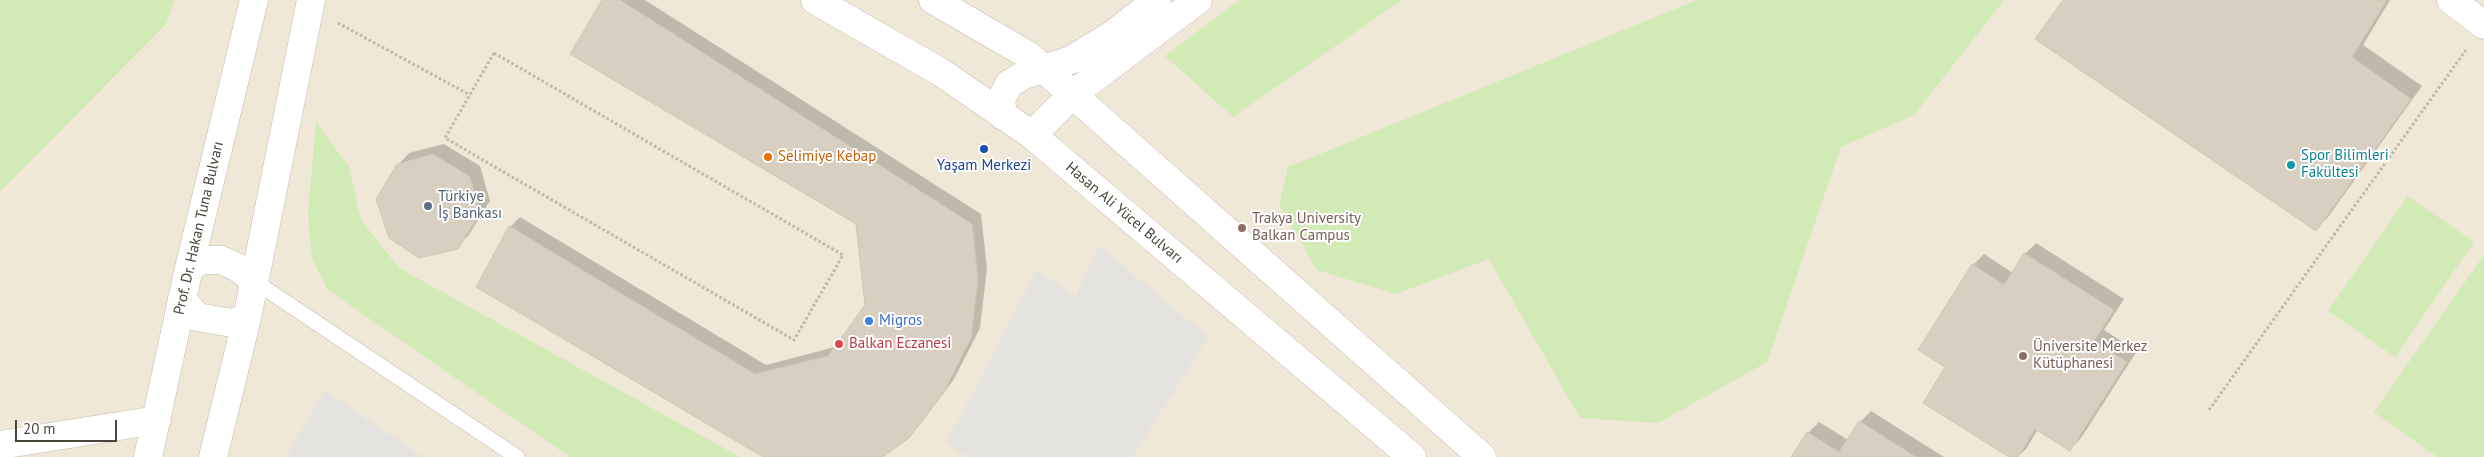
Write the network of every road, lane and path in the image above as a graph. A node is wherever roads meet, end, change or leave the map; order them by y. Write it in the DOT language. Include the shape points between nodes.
graph roads {
  1 [pos="254,0"];
  2 [pos="815,0"];
  3 [pos="933,0"];
  4 [pos="1157,0"];
  5 [pos="1198,0"];
  6 [pos="2451,0"];
  7 [pos="310,4"];
  8 [pos="2484,25"];
  9 [pos="1044,69"];
  10 [pos="1073,94"];
  11 [pos="470,95"];
  12 [pos="1003,116"];
  13 [pos="1032,135"];
  14 [pos="189,268"];
  15 [pos="254,281"];
  16 [pos="182,299"];
  17 [pos="247,318"];
  18 [pos="2209,410"];
  19 [pos="157,420"];
  20 [pos="0,445"];
  21 [pos="148,457"];
  22 [pos="213,457"];
  23 [pos="517,457"];
  24 [pos="1412,457"];
  25 [pos="1482,457"];
  1 -- 14 [label="street, Prof. Dr. Hakan Tuna Bulvarı"];
  2 -- 12 [label="street, Hasan Ali Yücel Bulvarı" via="942,73"];
  3 -- 9 [label="street" via="1028,55"];
  4 -- 9 [label="street" via="1112,35 1071,60"];
  5 -- 10 [label="street"];
  6 -- 8 [label="street"];
  7 -- 11 [label="path"];
  7 -- 15 [label="street"];
  8 -- 18 [label="path"];
  9 -- 10 [label="street"];
  9 -- 12 [label="street" via="1024,74 1009,84 1001,100"];
  10 -- 13 [label="street"];
  10 -- 25 [label="street"];
  11 -- 11 [label="path" via="494,53 843,255 794,340 445,138"];
  12 -- 13 [label="street, Hasan Ali Yücel Bulvarı"];
  13 -- 24 [label="street, Hasan Ali Yücel Bulvarı"];
  14 -- 15 [label="street" via="202,260 221,260 239,268"];
  14 -- 16 [label="street, Prof. Dr. Hakan Tuna Bulvarı"];
  15 -- 17 [label="street"];
  15 -- 23 [label="lane"];
  16 -- 17 [label="street" via="197,317 232,322"];
  16 -- 19 [label="street, Prof. Dr. Hakan Tuna Bulvarı"];
  17 -- 22 [label="street"];
  19 -- 20 [label="street"];
  19 -- 21 [label="street, Prof. Dr. Hakan Tuna Bulvarı"];
}
